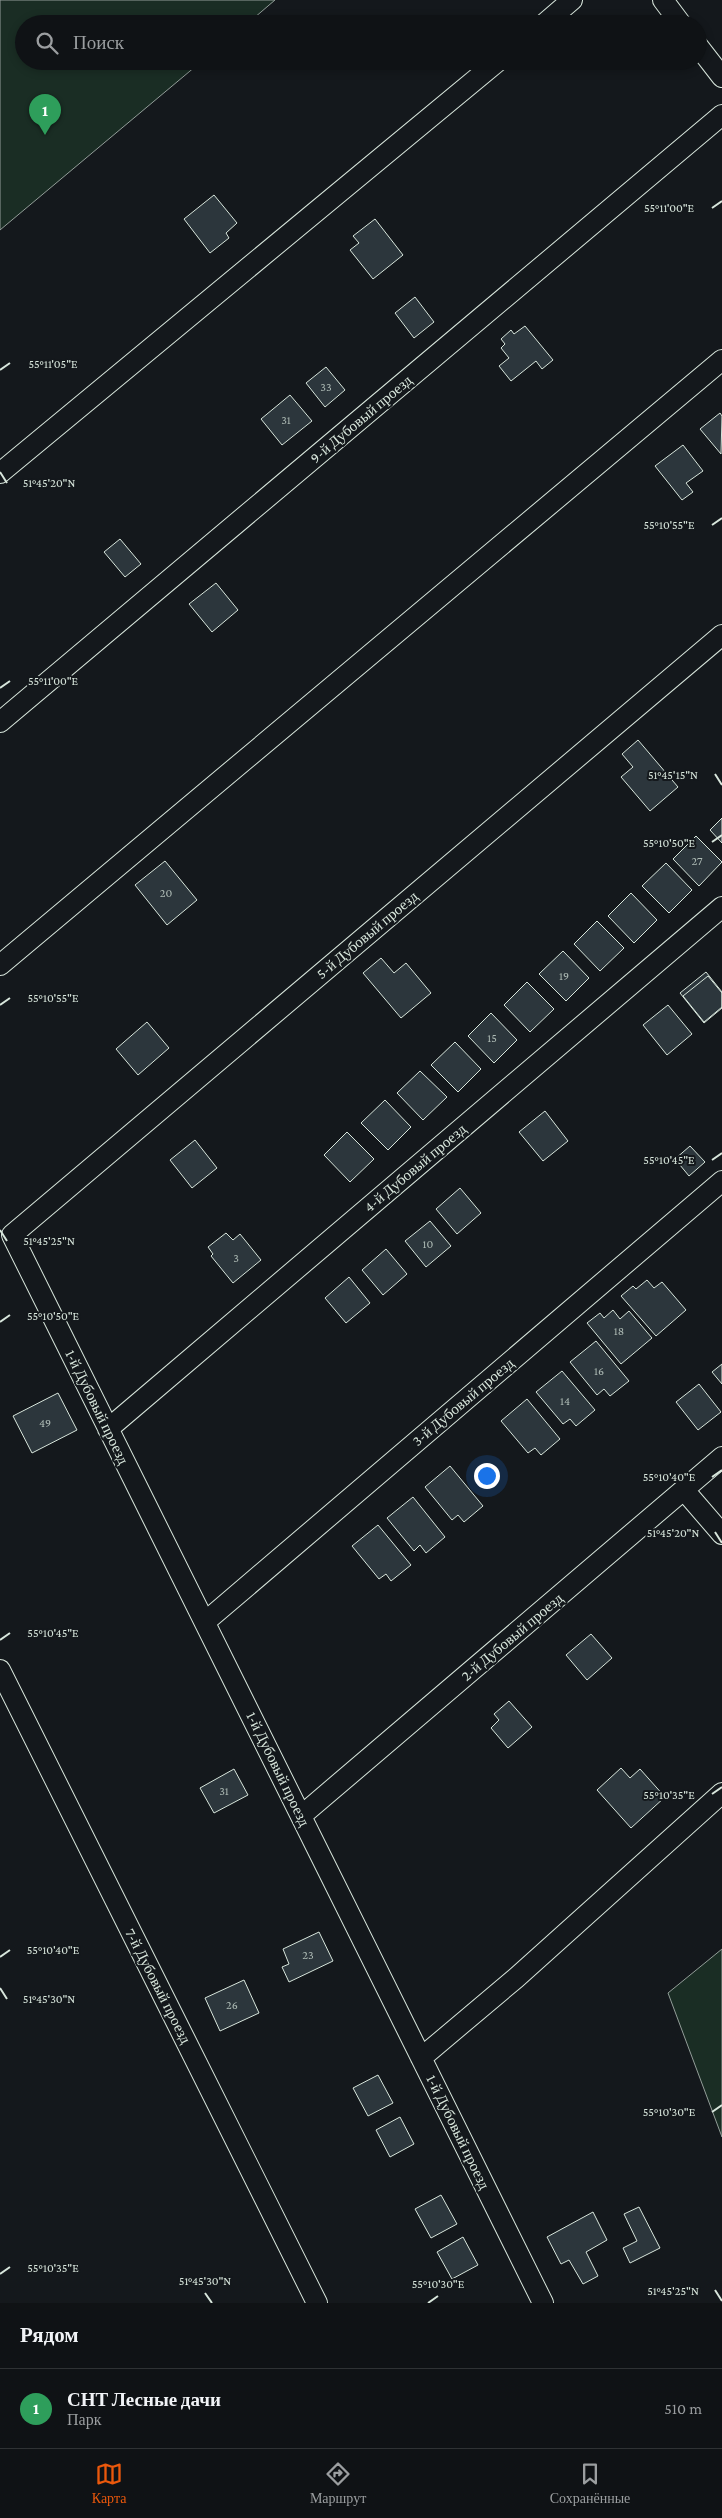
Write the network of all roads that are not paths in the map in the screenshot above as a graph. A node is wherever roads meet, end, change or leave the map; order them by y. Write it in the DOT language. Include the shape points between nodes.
graph roads {
  1 [pos="572,0"];
  2 [pos="663,0"];
  3 [pos="554,15"];
  4 [pos="674,15"];
  5 [pos="707,58"];
  6 [pos="487,70"];
  7 [pos="722,77"];
  8 [pos="722,115"];
  9 [pos="722,360"];
  10 [pos="0,473"];
  11 [pos="722,635"];
  12 [pos="0,722"];
  13 [pos="722,907"];
  14 [pos="0,965"];
  15 [pos="722,1181"];
  16 [pos="12,1235"];
  17 [pos="108,1429"];
  18 [pos="722,1458"];
  19 [pos="684,1490"];
  20 [pos="722,1534"];
  21 [pos="205,1622"];
  22 [pos="0,1670"];
  23 [pos="722,1793"];
  24 [pos="301,1816"];
  25 [pos="421,2058"];
  26 [pos="317,2303"];
  27 [pos="544,2303"];
  1 -- 3 [label="street"];
  2 -- 4 [label="street"];
  5 -- 7 [label="street"];
  6 -- 10 [label="street"];
  8 -- 12 [label="street, 9-й Дубовый проезд"];
  9 -- 14 [label="street"];
  11 -- 16 [label="street, 5-й Дубовый проезд"];
  13 -- 17 [label="street, 4-й Дубовый проезд"];
  15 -- 21 [label="street, 3-й Дубовый проезд"];
  16 -- 17 [label="street, 1-й Дубовый проезд"];
  17 -- 21 [label="street, 1-й Дубовый проезд"];
  18 -- 19 [label="street, 2-й Дубовый проезд"];
  19 -- 20 [label="street"];
  19 -- 24 [label="street, 2-й Дубовый проезд"];
  21 -- 24 [label="street, 1-й Дубовый проезд"];
  22 -- 26 [label="street, 7-й Дубовый проезд"];
  23 -- 25 [label="street" via="516,1978"];
  24 -- 25 [label="street, 1-й Дубовый проезд"];
  25 -- 27 [label="street, 1-й Дубовый проезд"];
}
